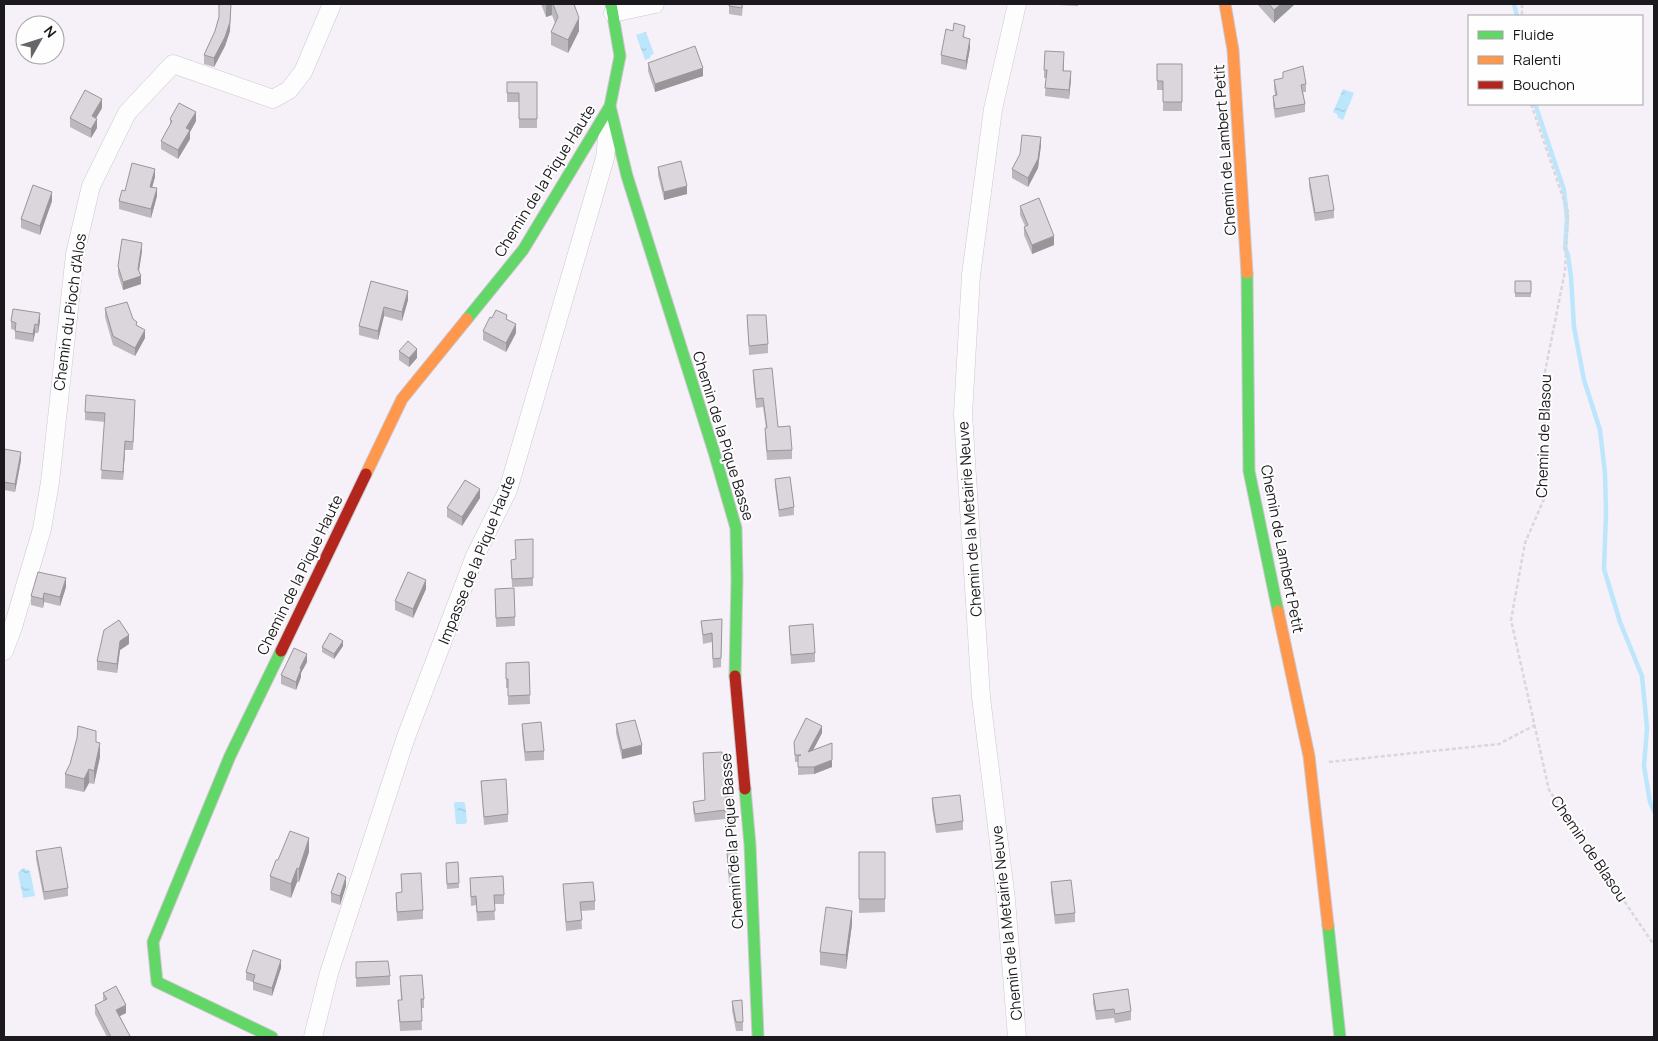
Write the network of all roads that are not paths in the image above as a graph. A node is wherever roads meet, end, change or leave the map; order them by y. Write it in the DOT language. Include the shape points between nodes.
graph roads {
  1 [pos="332,4"];
  2 [pos="655,4"];
  3 [pos="1017,4"];
  4 [pos="1225,4"];
  5 [pos="612,8"];
  6 [pos="610,106"];
  7 [pos="4,651"];
  8 [pos="272,1037"];
  9 [pos="313,1037"];
  10 [pos="758,1037"];
  11 [pos="1017,1037"];
  12 [pos="1340,1037"];
  1 -- 7 [label="street, Chemin du Pioch d'Alos" via="303,72 289,90 273,99 173,64 127,114 91,186 75,254 42,530"];
  2 -- 5 [label="street"];
  3 -- 11 [label="street, Chemin de la Metairie Neuve" via="994,109 972,265 964,414 982,697 1006,900"];
  4 -- 12 [label="street, Chemin de Lambert Petit" via="1233,50 1247,266 1249,471 1310,765"];
  5 -- 6 [label="street, Chemin de la Pique Basse" via="620,56"];
  6 -- 8 [label="street, Chemin de la Pique Haute" via="523,250 402,399 230,756 153,942 157,982"];
  6 -- 9 [label="street, Impasse de la Pique Haute" via="606,158 508,490 475,556 406,737 329,973"];
  6 -- 10 [label="street, Chemin de la Pique Basse" via="627,176 736,528 735,673 750,845"];
}
